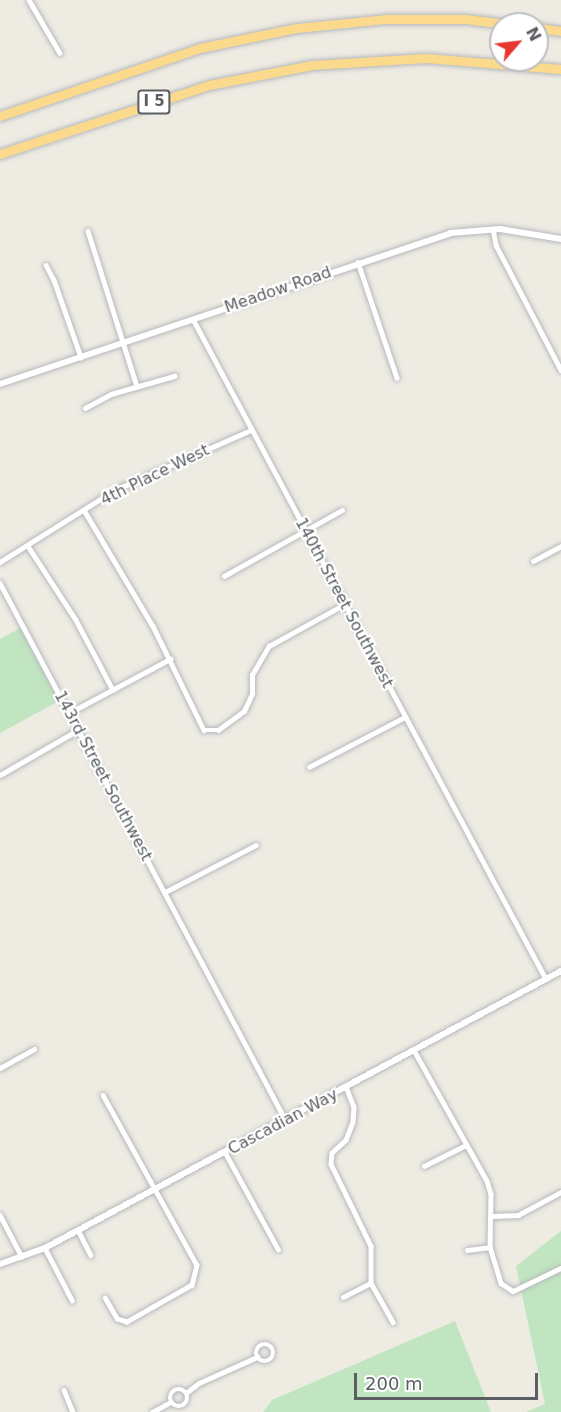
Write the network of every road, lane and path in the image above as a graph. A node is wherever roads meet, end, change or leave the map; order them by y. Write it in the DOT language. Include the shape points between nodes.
graph roads {
  1 [pos="29,0"];
  2 [pos="489,22"];
  3 [pos="60,53"];
  4 [pos="561,69"];
  5 [pos="0,116"];
  6 [pos="0,154"];
  7 [pos="493,229"];
  8 [pos="88,231"];
  9 [pos="561,239"];
  10 [pos="358,262"];
  11 [pos="46,265"];
  12 [pos="193,319"];
  13 [pos="125,342"];
  14 [pos="81,357"];
  15 [pos="561,370"];
  16 [pos="174,376"];
  17 [pos="397,378"];
  18 [pos="0,383"];
  19 [pos="137,386"];
  20 [pos="85,408"];
  21 [pos="251,430"];
  22 [pos="84,510"];
  23 [pos="342,510"];
  24 [pos="305,531"];
  25 [pos="28,546"];
  26 [pos="561,546"];
  27 [pos="533,561"];
  28 [pos="0,562"];
  29 [pos="224,576"];
  30 [pos="0,583"];
  31 [pos="8,597"];
  32 [pos="0,602"];
  33 [pos="345,604"];
  34 [pos="170,658"];
  35 [pos="114,690"];
  36 [pos="69,713"];
  37 [pos="405,717"];
  38 [pos="78,730"];
  39 [pos="309,767"];
  40 [pos="0,775"];
  41 [pos="256,845"];
  42 [pos="165,892"];
  43 [pos="561,971"];
  44 [pos="546,979"];
  45 [pos="34,1049"];
  46 [pos="415,1052"];
  47 [pos="0,1068"];
  48 [pos="347,1089"];
  49 [pos="103,1095"];
  50 [pos="285,1119"];
  51 [pos="466,1144"];
  52 [pos="225,1152"];
  53 [pos="424,1166"];
  54 [pos="155,1189"];
  55 [pos="561,1192"];
  56 [pos="0,1215"];
  57 [pos="492,1216"];
  58 [pos="78,1230"];
  59 [pos="490,1247"];
  60 [pos="45,1248"];
  61 [pos="278,1249"];
  62 [pos="467,1250"];
  63 [pos="91,1255"];
  64 [pos="23,1258"];
  65 [pos="0,1264"];
  66 [pos="561,1268"];
  67 [pos="371,1283"];
  68 [pos="343,1297"];
  69 [pos="105,1298"];
  70 [pos="72,1300"];
  71 [pos="393,1322"];
  72 [pos="257,1357"];
  73 [pos="64,1390"];
  74 [pos="186,1393"];
  75 [pos="171,1402"];
  76 [pos="73,1412"];
  77 [pos="152,1412"];
  1 -- 3 [label="street"];
  2 -- 5 [label="highway, I 5" via="385,19 297,28 200,48"];
  4 -- 6 [label="highway, I 5" via="426,58 312,65 209,85"];
  7 -- 9 [label="street, Meadow Road"];
  7 -- 10 [label="street, Meadow Road" via="450,233"];
  7 -- 15 [label="street" via="496,245"];
  8 -- 13 [label="street"];
  10 -- 12 [label="street, Meadow Road"];
  10 -- 17 [label="street"];
  11 -- 14 [label="street"];
  12 -- 13 [label="street, Meadow Road"];
  12 -- 21 [label="street, 140th Street Southwest"];
  13 -- 14 [label="street, Meadow Road"];
  13 -- 19 [label="street"];
  14 -- 18 [label="street, Meadow Road"];
  16 -- 19 [label="street"];
  19 -- 20 [label="street"];
  21 -- 22 [label="street, 4th Place West" via="158,469"];
  21 -- 24 [label="street, 140th Street Southwest"];
  22 -- 25 [label="street, 4th Place West"];
  22 -- 34 [label="street"];
  23 -- 24 [label="street"];
  24 -- 29 [label="street"];
  24 -- 33 [label="street, 140th Street Southwest"];
  25 -- 28 [label="street, 4th Place West"];
  25 -- 35 [label="street" via="76,620"];
  26 -- 27 [label="street"];
  30 -- 31 [label="street, 143rd Street Southwest"];
  31 -- 32 [label="street"];
  31 -- 36 [label="street, 143rd Street Southwest"];
  33 -- 34 [label="street" via="269,646 252,675 252,694 244,711 218,730 204,730"];
  33 -- 37 [label="street, 140th Street Southwest"];
  34 -- 35 [label="street"];
  35 -- 36 [label="street"];
  36 -- 38 [label="street, 143rd Street Southwest"];
  37 -- 39 [label="street"];
  37 -- 44 [label="street, 140th Street Southwest"];
  38 -- 40 [label="street"];
  38 -- 42 [label="street, 143rd Street Southwest"];
  41 -- 42 [label="street"];
  42 -- 50 [label="street, 143rd Street Southwest"];
  43 -- 44 [label="street, Cascadian Way"];
  44 -- 46 [label="street, Cascadian Way"];
  45 -- 47 [label="street"];
  46 -- 48 [label="street, Cascadian Way"];
  46 -- 51 [label="street"];
  48 -- 50 [label="street, Cascadian Way"];
  48 -- 67 [label="street" via="354,1107 353,1122 346,1140 332,1153 331,1164 371,1246"];
  49 -- 54 [label="street"];
  50 -- 52 [label="street, Cascadian Way"];
  51 -- 53 [label="street"];
  51 -- 57 [label="street" via="487,1181"];
  52 -- 54 [label="street, Cascadian Way"];
  52 -- 61 [label="street"];
  54 -- 58 [label="street, Cascadian Way"];
  54 -- 69 [label="street" via="197,1265 196,1276 184,1292 127,1322 117,1319"];
  55 -- 57 [label="street" via="518,1215"];
  56 -- 64 [label="street"];
  57 -- 59 [label="street"];
  58 -- 60 [label="street, Cascadian Way"];
  58 -- 63 [label="street"];
  59 -- 62 [label="street"];
  59 -- 66 [label="street" via="495,1275 513,1291"];
  60 -- 64 [label="street, Cascadian Way"];
  60 -- 70 [label="street"];
  64 -- 65 [label="street, Cascadian Way"];
  67 -- 68 [label="street"];
  67 -- 71 [label="street"];
  72 -- 74 [label="street" via="199,1383"];
  73 -- 76 [label="street"];
  74 -- 75 [label="street" via="174,1390"];
  74 -- 75 [label="street" via="182,1406"];
  75 -- 77 [label="street"];
}
